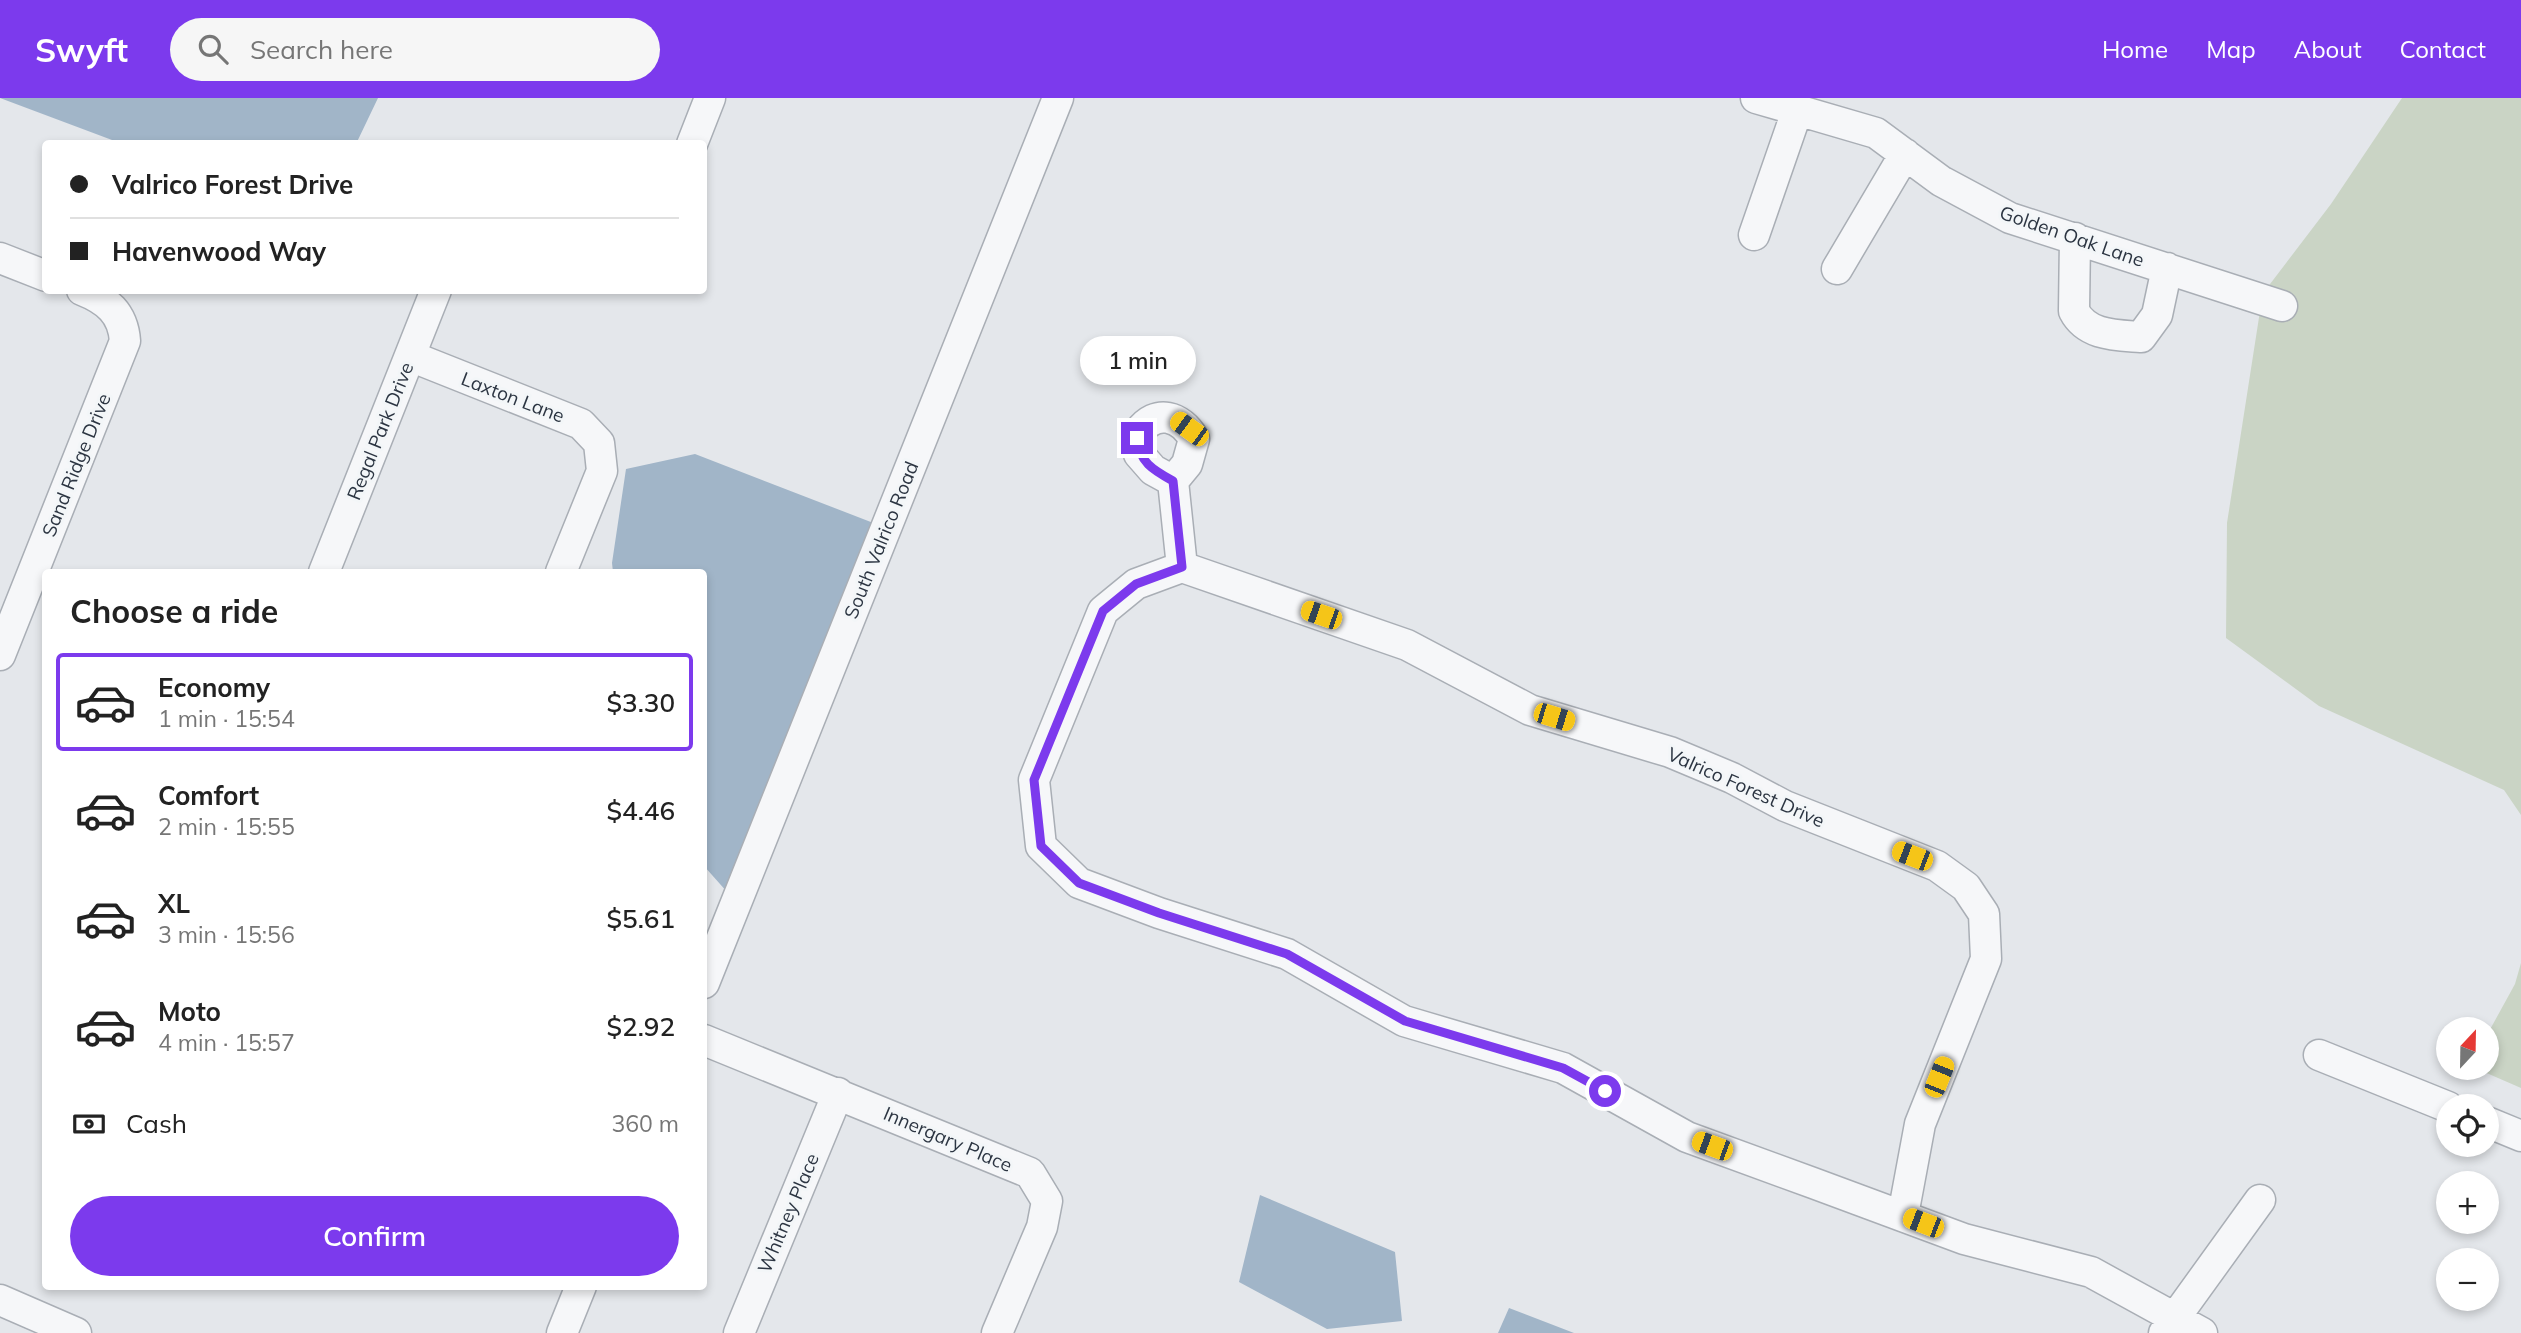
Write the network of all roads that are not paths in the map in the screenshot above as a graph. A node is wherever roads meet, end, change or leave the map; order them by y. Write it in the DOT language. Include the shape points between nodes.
graph roads {
  1 [pos="710,98"];
  2 [pos="1058,98"];
  3 [pos="1756,98"];
  4 [pos="1797,111"];
  5 [pos="694,140"];
  6 [pos="1905,154"];
  7 [pos="1754,235"];
  8 [pos="2075,238"];
  9 [pos="0,258"];
  10 [pos="2167,268"];
  11 [pos="1837,269"];
  12 [pos="42,274"];
  13 [pos="89,294"];
  14 [pos="434,294"];
  15 [pos="2282,306"];
  16 [pos="410,356"];
  17 [pos="1173,481"];
  18 [pos="1182,567"];
  19 [pos="325,569"];
  20 [pos="562,569"];
  21 [pos="0,655"];
  22 [pos="707,976"];
  23 [pos="707,1041"];
  24 [pos="2319,1055"];
  25 [pos="838,1093"];
  26 [pos="2436,1102"];
  27 [pos="2499,1127"];
  28 [pos="2521,1136"];
  29 [pos="2260,1200"];
  30 [pos="1903,1214"];
  31 [pos="579,1290"];
  32 [pos="0,1300"];
  33 [pos="2170,1325"];
  34 [pos="76,1333"];
  35 [pos="562,1333"];
  36 [pos="738,1333"];
  37 [pos="997,1333"];
  38 [pos="2203,1333"];
  1 -- 5 [label="street"];
  2 -- 22 [label="street, South Valrico Road"];
  3 -- 4 [label="street, Golden Oak Lane"];
  4 -- 6 [label="street, Golden Oak Lane" via="1876,133"];
  4 -- 7 [label="street"];
  6 -- 8 [label="street, Golden Oak Lane" via="1941,181 2010,218"];
  6 -- 11 [label="street"];
  8 -- 10 [label="street, Golden Oak Lane"];
  8 -- 10 [label="street" via="2074,311 2089,330 2141,337 2157,315"];
  9 -- 12 [label="street"];
  10 -- 15 [label="street, Golden Oak Lane"];
  13 -- 21 [label="street, Sand Ridge Drive" via="113,308 125,341"];
  14 -- 16 [label="street, Regal Park Drive"];
  16 -- 19 [label="street, Regal Park Drive"];
  16 -- 20 [label="street, Laxton Lane" via="582,424 599,443 602,471"];
  17 -- 18 [label="street"];
  18 -- 30 [label="street, Valrico Forest Drive" via="1407,645 1530,710 1670,752 1785,806 1937,866 1966,887 1984,914 1986,960 1920,1124"];
  18 -- 30 [label="street" via="1136,584 1103,611 1034,780 1041,846 1079,883 1287,954 1405,1021 1563,1068 1687,1137"];
  23 -- 25 [label="street, Innergary Place"];
  24 -- 26 [label="street"];
  25 -- 36 [label="street, Whitney Place"];
  25 -- 37 [label="street, Innergary Place" via="1030,1173 1047,1200 1042,1227"];
  27 -- 28 [label="street"];
  29 -- 33 [label="street"];
  30 -- 33 [label="street" via="1964,1238 2091,1272"];
  31 -- 35 [label="street"];
  32 -- 34 [label="street"];
  33 -- 38 [label="street"];
}
